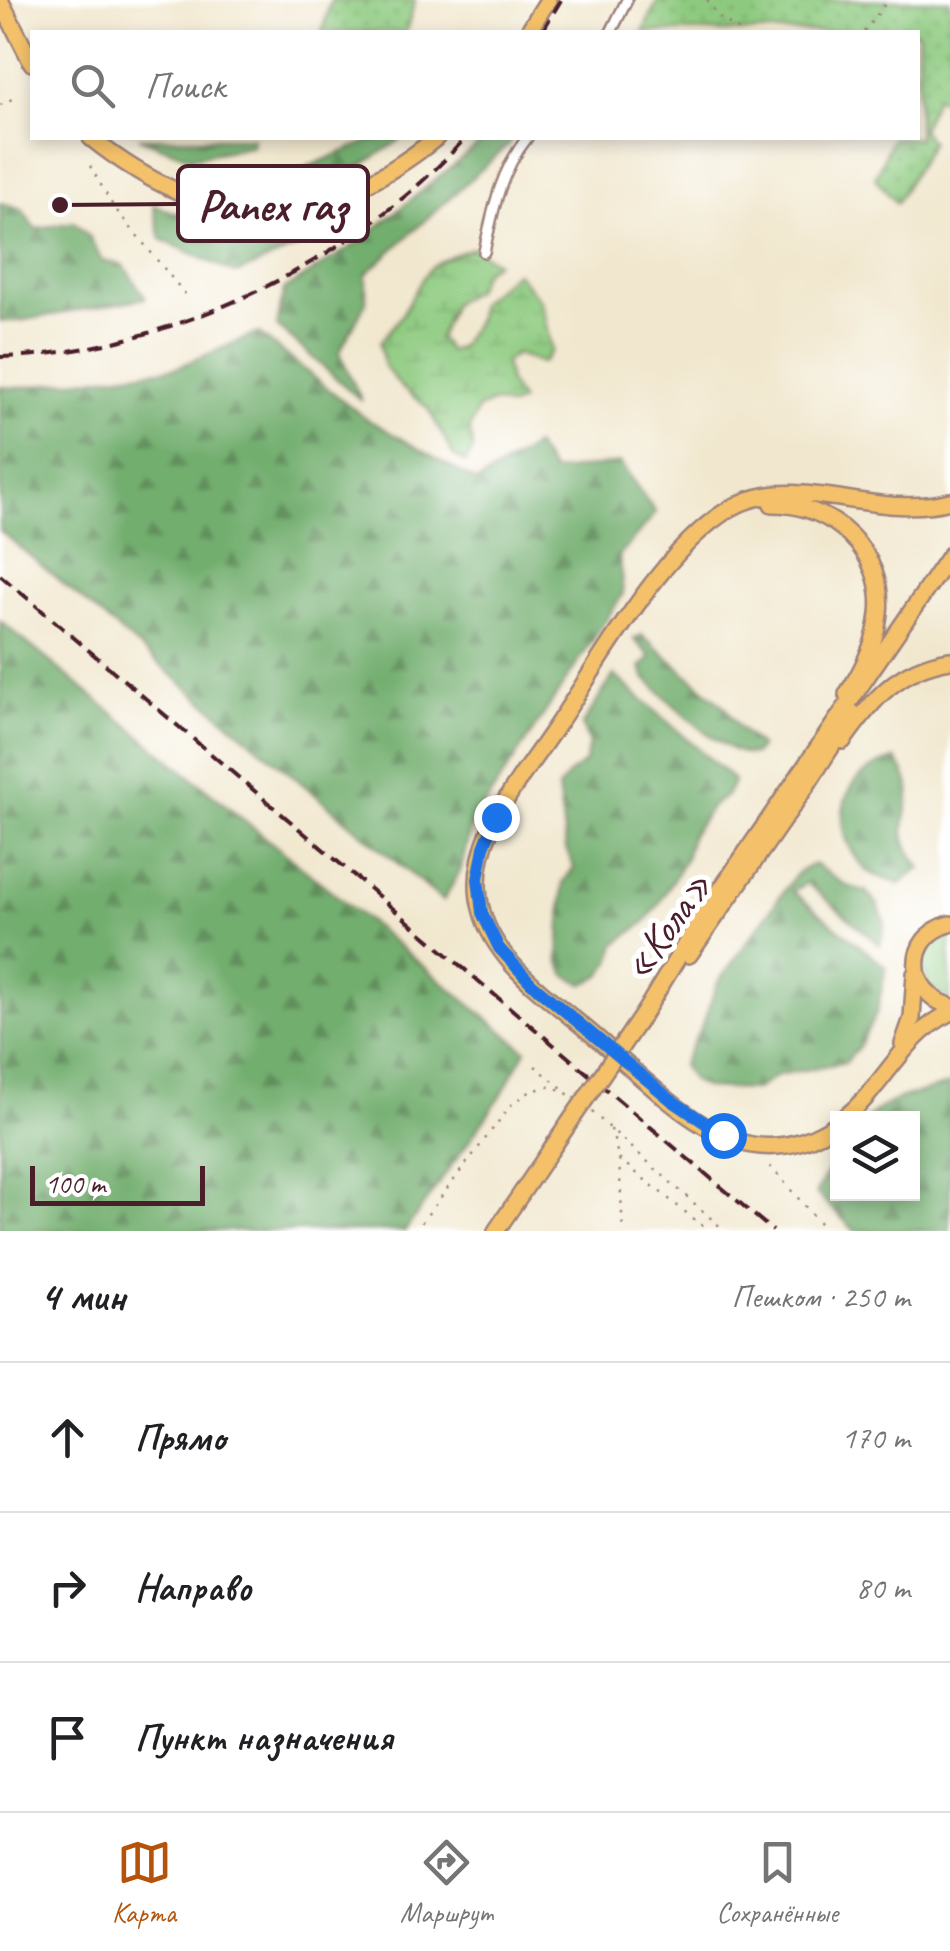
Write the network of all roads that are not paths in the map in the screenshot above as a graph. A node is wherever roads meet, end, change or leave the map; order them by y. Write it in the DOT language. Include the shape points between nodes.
graph roads {
  1 [pos="548,0"];
  2 [pos="627,0"];
  3 [pos="1,4"];
  4 [pos="529,30"];
  5 [pos="612,30"];
  6 [pos="30,59"];
  7 [pos="94,140"];
  8 [pos="433,140"];
  9 [pos="525,140"];
  10 [pos="484,252"];
  11 [pos="950,500"];
  12 [pos="724,512"];
  13 [pos="950,554"];
  14 [pos="950,568"];
  15 [pos="950,660"];
  16 [pos="834,722"];
  17 [pos="803,790"];
  18 [pos="949,923"];
  19 [pos="916,971"];
  20 [pos="950,1009"];
  21 [pos="644,1013"];
  22 [pos="897,1057"];
  23 [pos="851,1111"];
  24 [pos="830,1127"];
  25 [pos="496,1231"];
  1 -- 4 [label="main road"];
  2 -- 5 [label="street"];
  3 -- 6 [label="main road"];
  7 -- 8 [label="main road" via="168,190 251,210 288,209 347,193"];
  9 -- 10 [label="street" via="498,189"];
  11 -- 12 [label="main road" via="909,508 780,494"];
  12 -- 16 [label="main road" via="766,504 802,507 836,522 870,561 880,594 877,627"];
  12 -- 24 [label="main road" via="664,568 496,817 480,863 482,913 499,948 531,983 698,1121 749,1145 807,1140"];
  13 -- 16 [label="main road, «Кола»"];
  14 -- 17 [label="main road, «Кола»"];
  15 -- 17 [label="main road" via="918,667 891,684"];
  16 -- 21 [label="main road, «Кола»"];
  17 -- 21 [label="main road, «Кола»"];
  18 -- 19 [label="main road" via="920,946"];
  19 -- 20 [label="main road" via="927,994"];
  19 -- 22 [label="main road" via="912,1018"];
  20 -- 22 [label="main road"];
  21 -- 25 [label="main road, bridge"];
  22 -- 23 [label="main road"];
}
